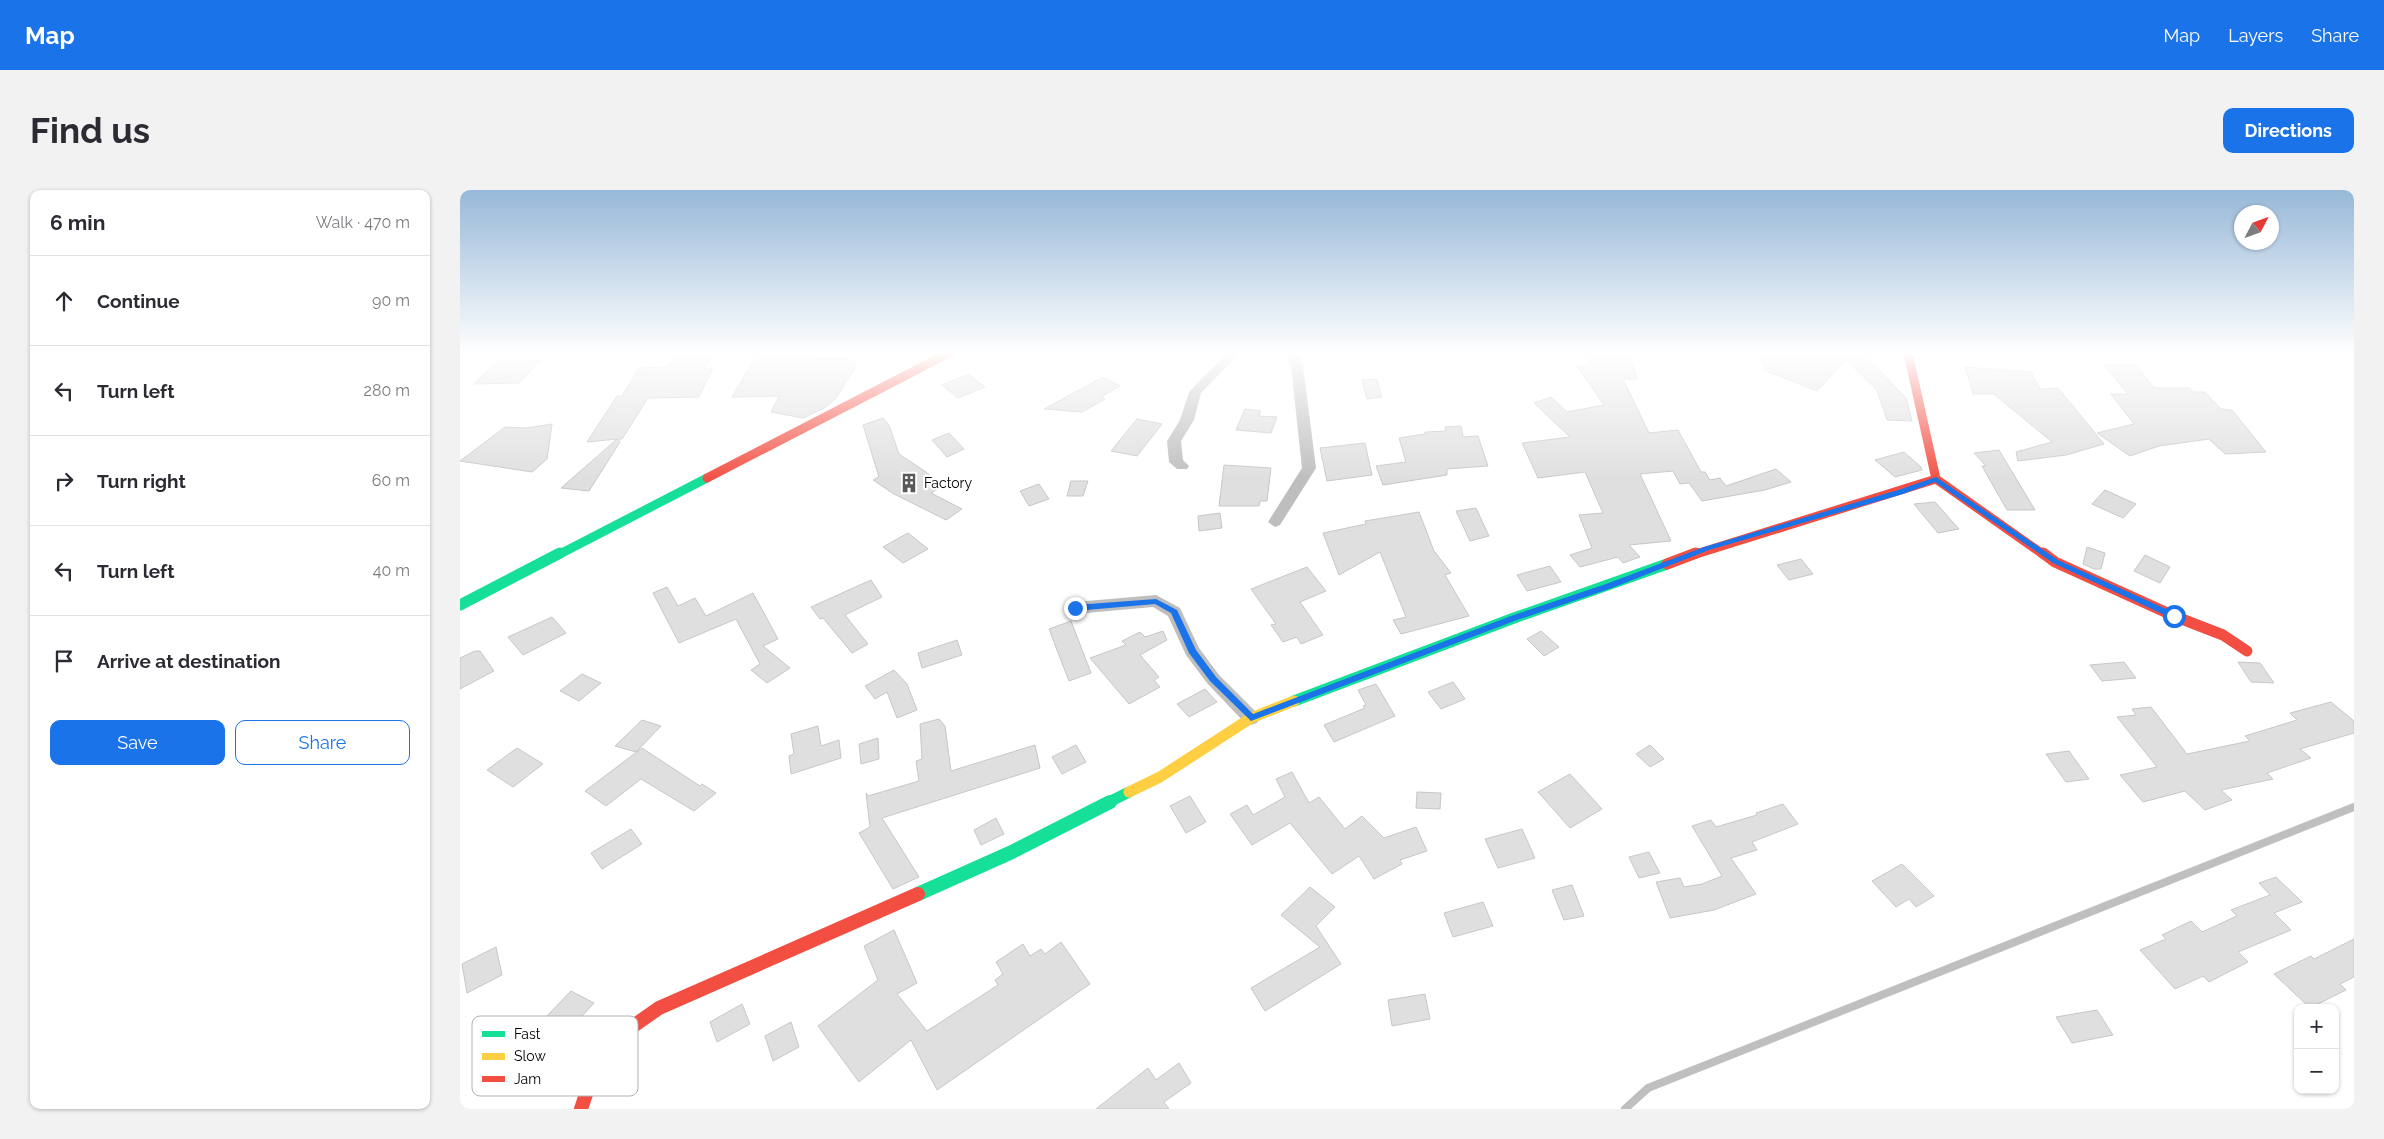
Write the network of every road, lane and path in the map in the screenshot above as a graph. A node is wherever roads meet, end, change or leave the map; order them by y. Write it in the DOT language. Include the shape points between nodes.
graph roads {
  1 [pos="866,396"];
  2 [pos="1194,396"];
  3 [pos="1301,396"];
  4 [pos="1918,396"];
  5 [pos="1182,466"];
  6 [pos="1936,479"];
  7 [pos="1276,522"];
  8 [pos="460,605"];
  9 [pos="1075,608"];
  10 [pos="2247,651"];
  11 [pos="1251,718"];
  12 [pos="638,1023"];
  13 [pos="585,1096"];
  14 [pos="581,1109"];
  1 -- 8 [label="street"];
  2 -- 5 [label="street" via="1187,420 1174,441 1176,462"];
  3 -- 7 [label="street" via="1309,468"];
  4 -- 6 [label="street"];
  6 -- 10 [label="street" via="2055,562 2223,635"];
  6 -- 11 [label="street" via="1706,548"];
  9 -- 11 [label="street" via="1156,601 1174,612 1192,651 1213,679"];
  11 -- 12 [label="street" via="1160,777 1012,852 659,1008"];
  13 -- 14 [label="street"];
}
